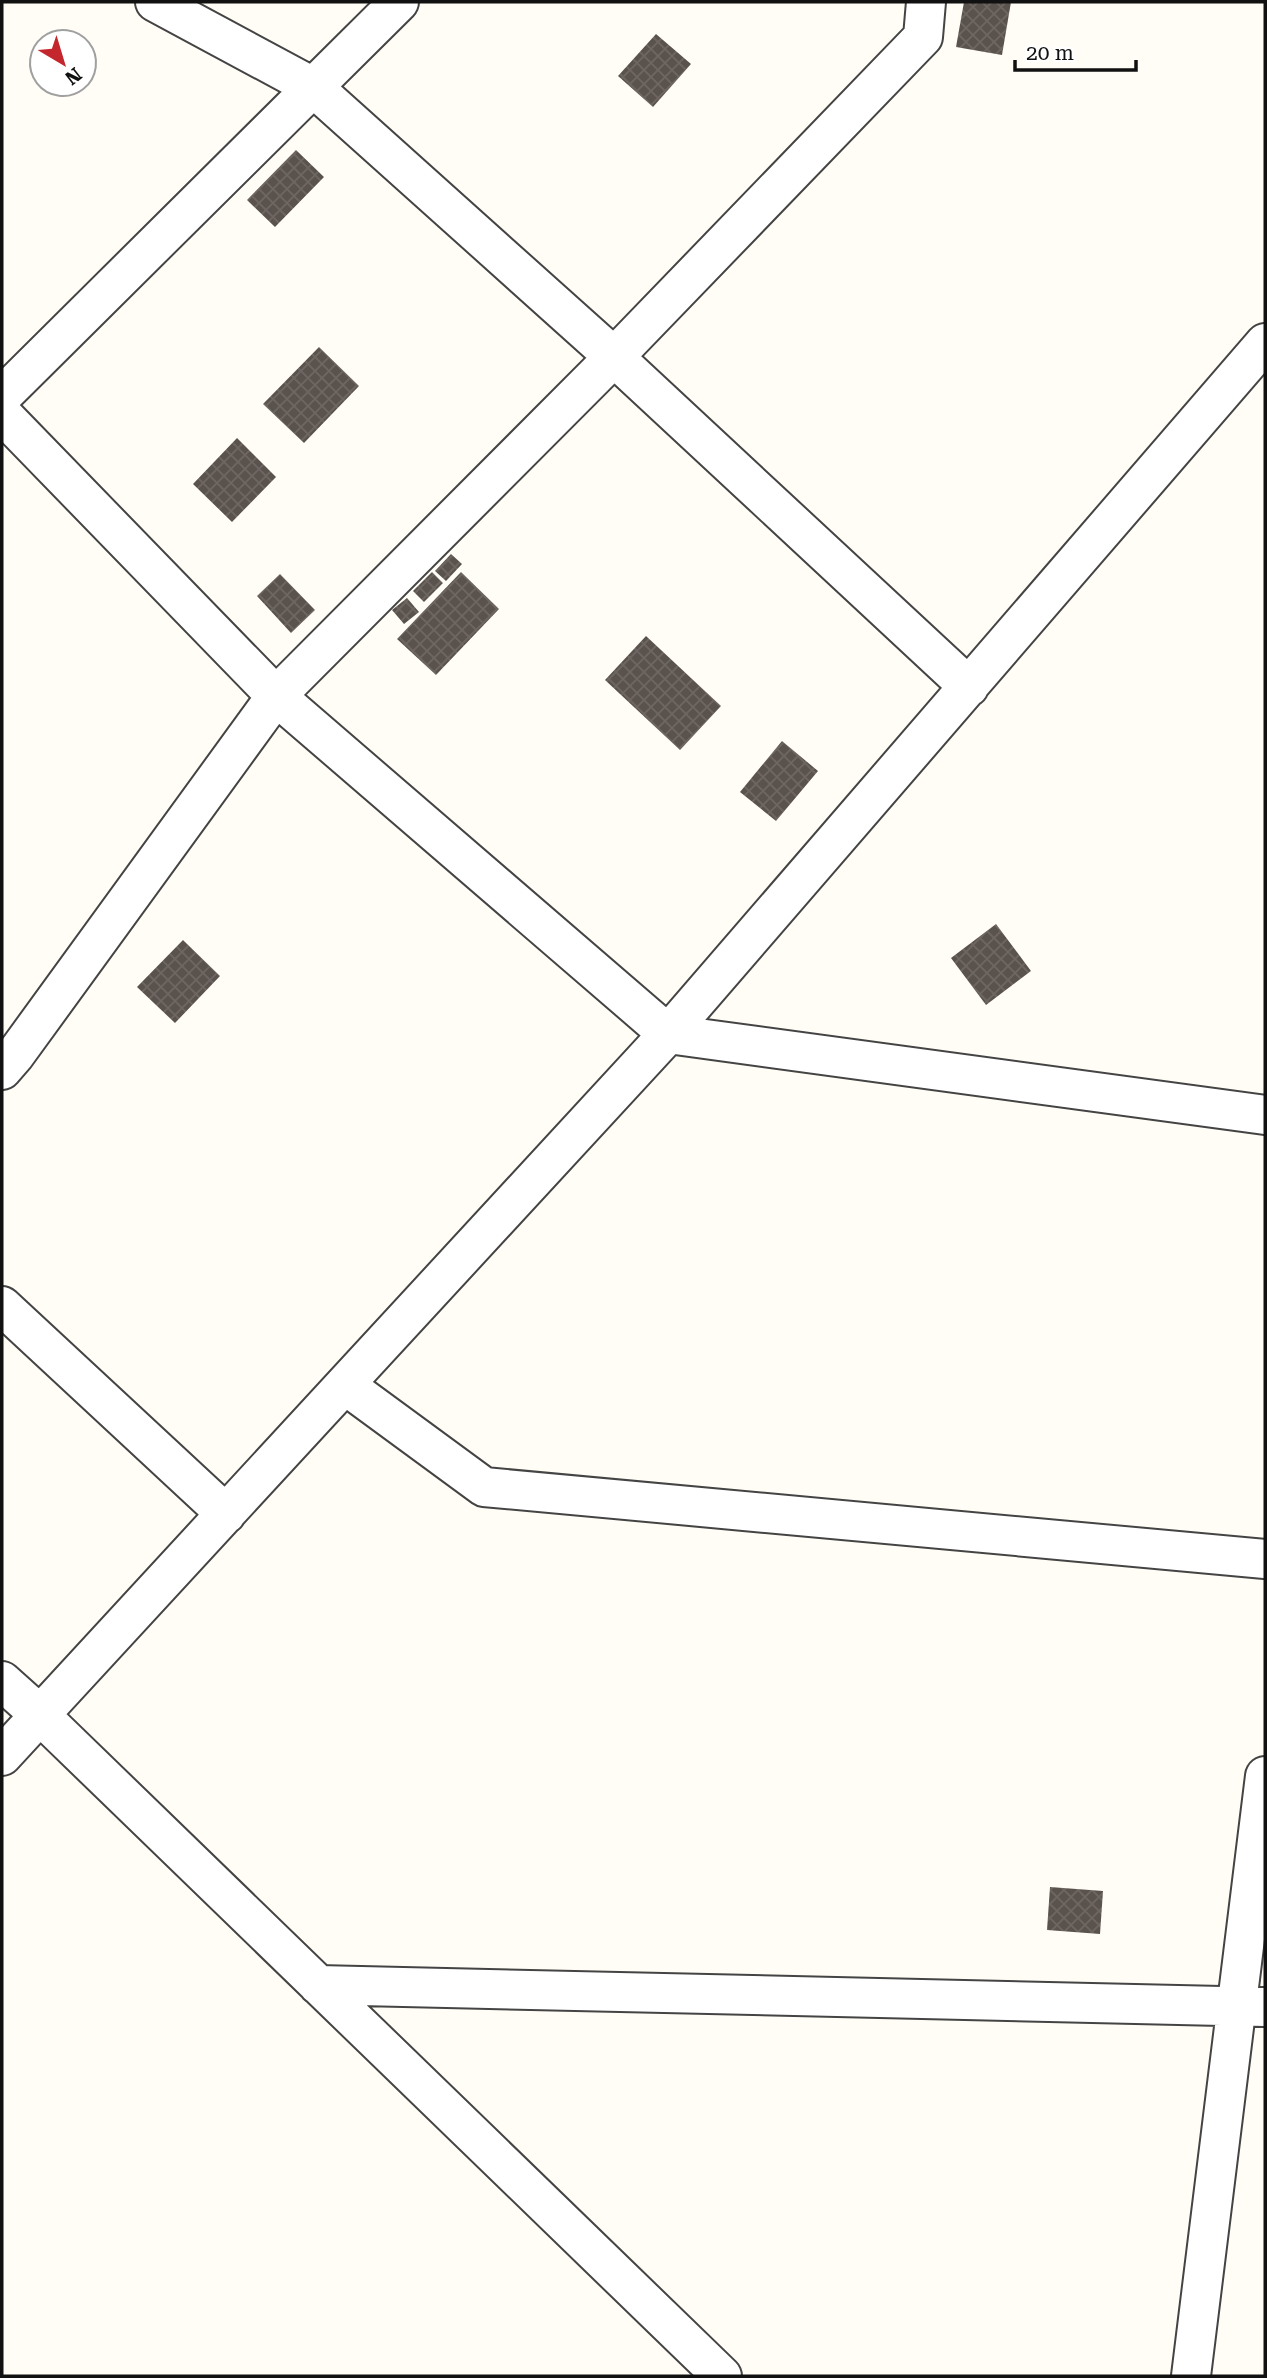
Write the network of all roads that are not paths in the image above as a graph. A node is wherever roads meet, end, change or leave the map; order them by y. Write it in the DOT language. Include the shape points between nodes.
graph roads {
  1 [pos="155,2"];
  2 [pos="399,2"];
  3 [pos="926,2"];
  4 [pos="313,87"];
  5 [pos="1265,343"];
  6 [pos="614,357"];
  7 [pos="2,396"];
  8 [pos="2,414"];
  9 [pos="969,687"];
  10 [pos="276,696"];
  11 [pos="668,1034"];
  12 [pos="6,1056"];
  13 [pos="1265,1115"];
  14 [pos="2,1306"];
  15 [pos="345,1385"];
  16 [pos="226,1514"];
  17 [pos="1265,1559"];
  18 [pos="2,1681"];
  19 [pos="40,1715"];
  20 [pos="2,1756"];
  21 [pos="1265,1776"];
  22 [pos="318,1985"];
  23 [pos="1251,2006"];
  24 [pos="722,2376"];
  25 [pos="1191,2376"];
  1 -- 4 [label="street"];
  2 -- 4 [label="street"];
  3 -- 6 [label="street" via="923,37"];
  4 -- 6 [label="street"];
  4 -- 7 [label="street"];
  5 -- 9 [label="street"];
  6 -- 9 [label="street"];
  6 -- 10 [label="street"];
  8 -- 10 [label="street"];
  9 -- 11 [label="street"];
  10 -- 11 [label="street"];
  10 -- 12 [label="street"];
  11 -- 13 [label="street"];
  11 -- 15 [label="street"];
  14 -- 16 [label="street"];
  15 -- 16 [label="street"];
  15 -- 17 [label="street" via="484,1487"];
  16 -- 19 [label="street"];
  18 -- 19 [label="street"];
  19 -- 20 [label="street"];
  19 -- 22 [label="street"];
  21 -- 23 [label="street"];
  22 -- 23 [label="street"];
  22 -- 24 [label="street"];
  23 -- 25 [label="street"];
}
